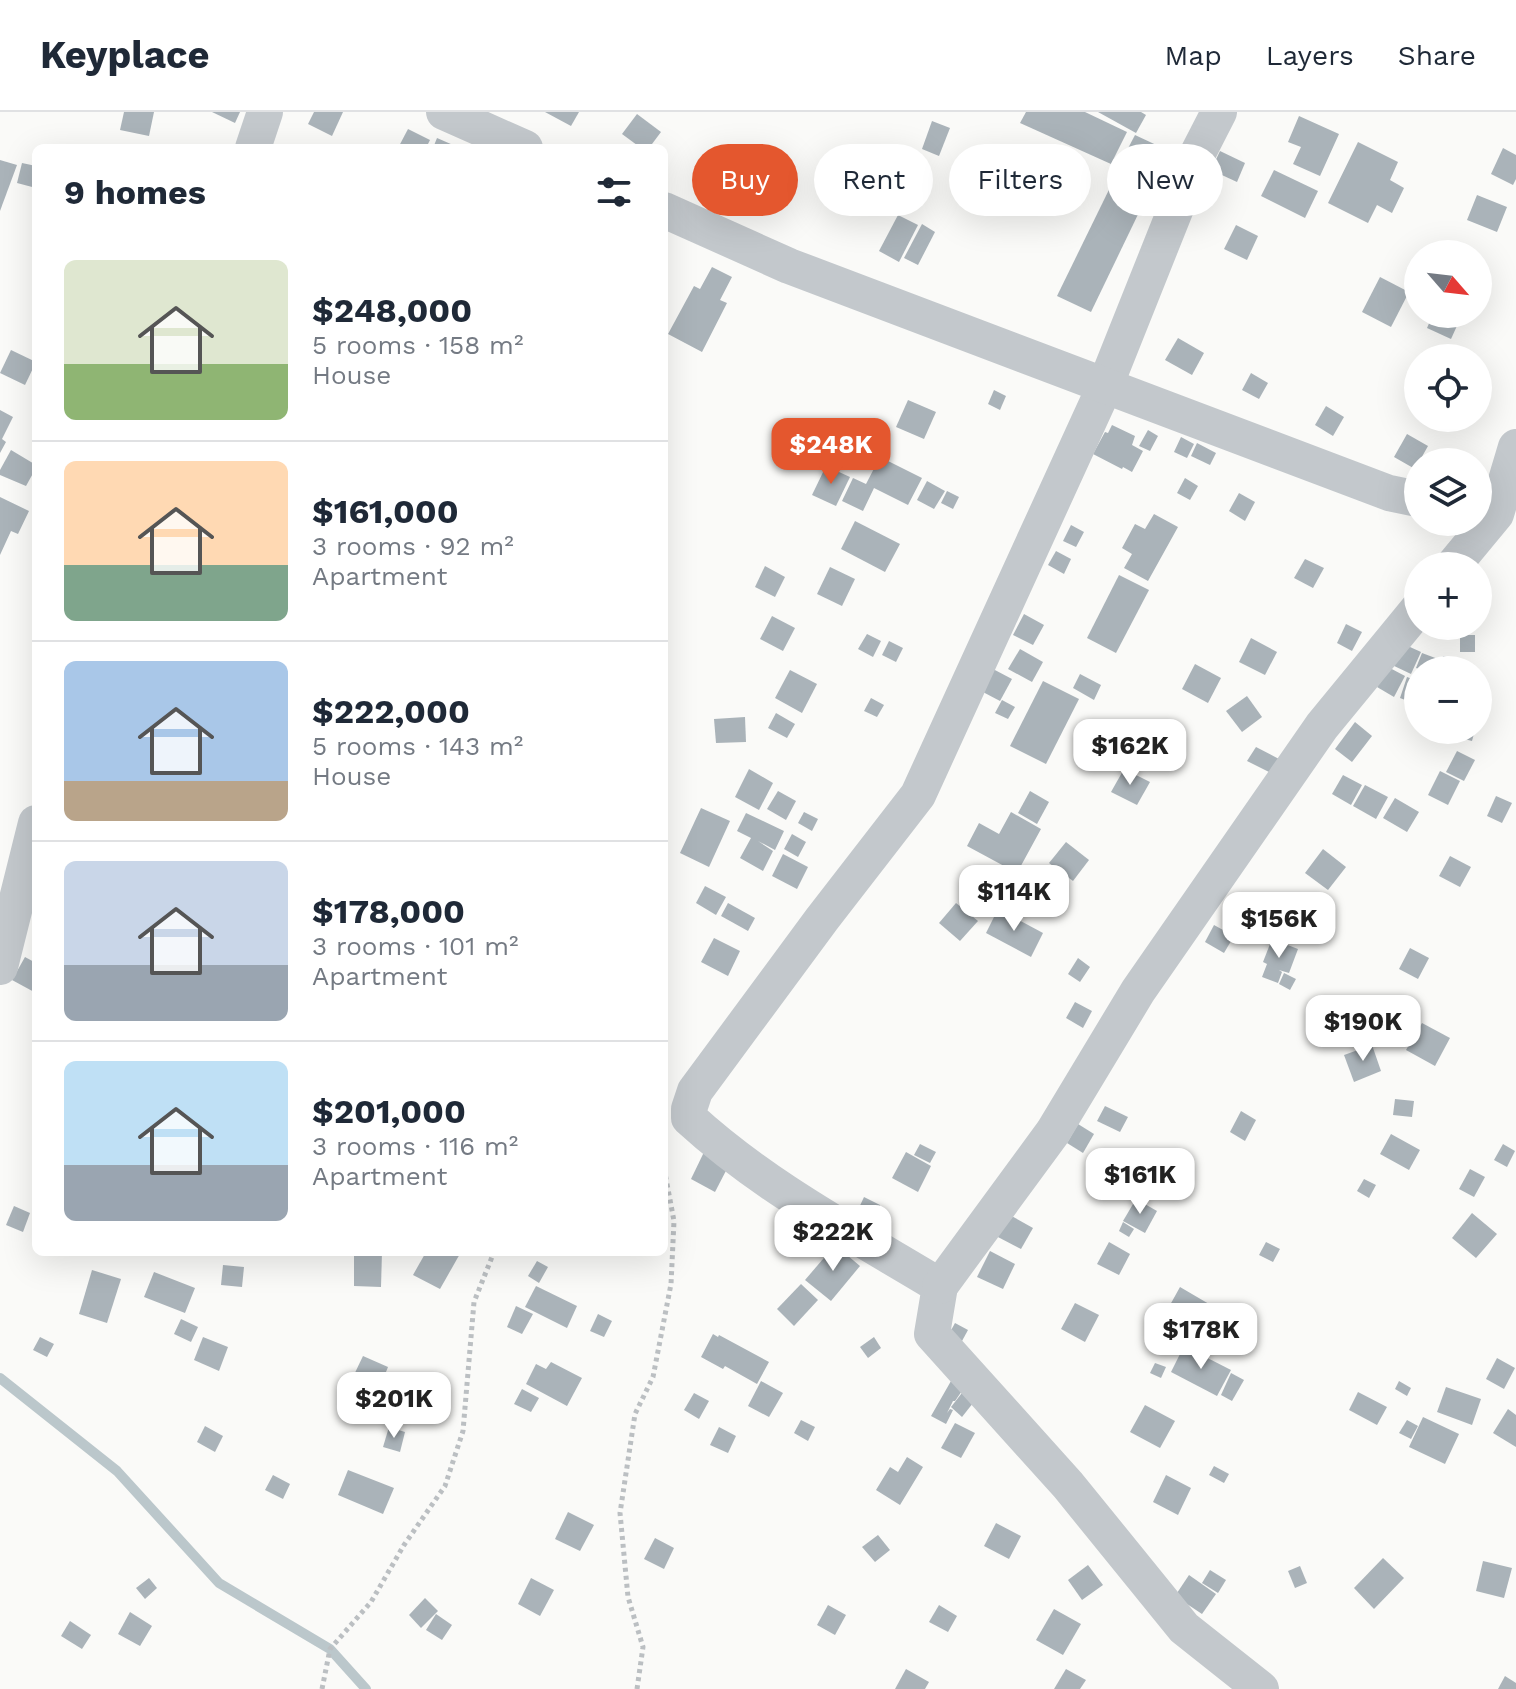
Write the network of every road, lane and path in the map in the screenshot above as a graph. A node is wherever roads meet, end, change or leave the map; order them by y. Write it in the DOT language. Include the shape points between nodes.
graph roads {
  1 [pos="265,112"];
  2 [pos="444,112"];
  3 [pos="1219,112"];
  4 [pos="254,144"];
  5 [pos="516,144"];
  6 [pos="668,212"];
  7 [pos="1105,386"];
  8 [pos="1516,447"];
  9 [pos="1404,496"];
  10 [pos="1497,515"];
  11 [pos="1465,552"];
  12 [pos="1404,626"];
  13 [pos="32,839"];
  14 [pos="0,967"];
  15 [pos="668,1189"];
  16 [pos="492,1256"];
  17 [pos="940,1286"];
  18 [pos="322,1689"];
  19 [pos="637,1689"];
  20 [pos="1261,1689"];
  1 -- 4 [label="street"];
  2 -- 5 [label="street"];
  3 -- 7 [label="street"];
  6 -- 7 [label="street" via="789,266"];
  7 -- 9 [label="street"];
  7 -- 17 [label="street" via="918,795 695,1091 689,1109 689,1118 729,1152"];
  8 -- 10 [label="street"];
  10 -- 11 [label="street"];
  12 -- 17 [label="street" via="1322,726 1138,991 1053,1132"];
  13 -- 14 [label="street"];
  15 -- 19 [label="path" via="674,1221 671,1284 653,1377 635,1414 620,1513 628,1597 643,1647"];
  16 -- 18 [label="path" via="474,1302 463,1431 445,1486 371,1602 330,1649"];
  17 -- 20 [label="street" via="932,1334 1068,1485 1184,1628"];
}
